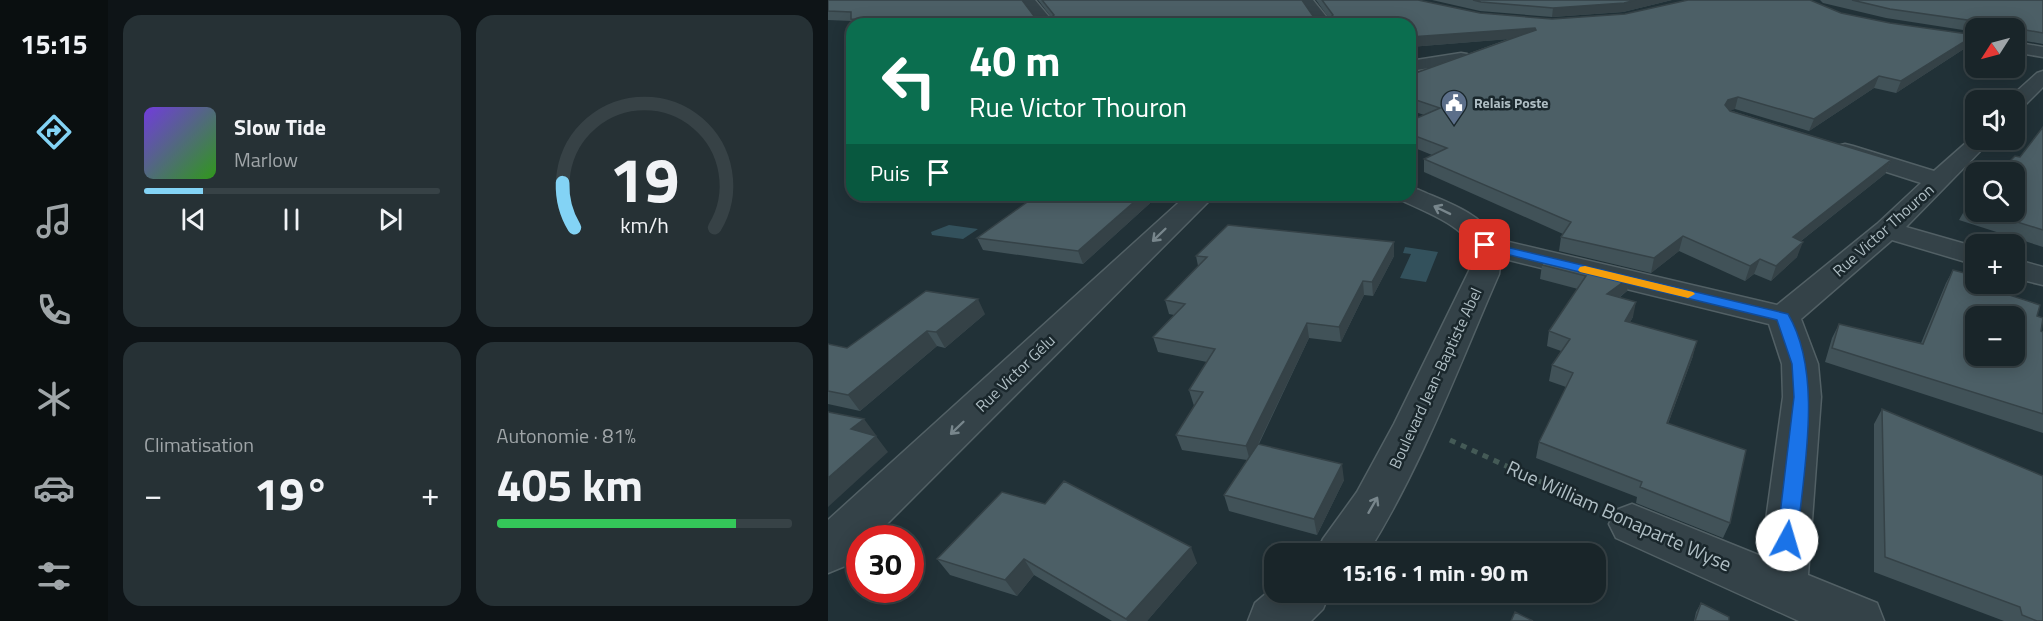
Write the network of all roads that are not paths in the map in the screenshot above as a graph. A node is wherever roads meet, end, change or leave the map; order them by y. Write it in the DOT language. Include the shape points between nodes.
graph roads {
  1 [pos="1028,0"];
  2 [pos="1306,0"];
  3 [pos="1042,18"];
  4 [pos="1320,18"];
  5 [pos="2025,49"];
  6 [pos="2043,52"];
  7 [pos="1461,58"];
  8 [pos="1416,65"];
  9 [pos="2043,77"];
  10 [pos="2025,94"];
  11 [pos="1824,145"];
  12 [pos="1970,150"];
  13 [pos="1938,180"];
  14 [pos="1416,198"];
  15 [pos="1196,201"];
  16 [pos="1887,230"];
  17 [pos="1485,245"];
  18 [pos="1965,253"];
  19 [pos="2025,271"];
  20 [pos="2043,276"];
  21 [pos="1783,317"];
  22 [pos="1632,524"];
  23 [pos="1347,543"];
  24 [pos="828,551"];
  25 [pos="1782,588"];
  26 [pos="1293,603"];
  27 [pos="1274,621"];
  28 [pos="1858,621"];
  1 -- 3 [label="street"];
  2 -- 4 [label="street"];
  5 -- 6 [label="street"];
  7 -- 8 [label="street"];
  9 -- 10 [label="street"];
  11 -- 13 [label="street"];
  12 -- 13 [label="street, Rue Victor Thouron"];
  13 -- 16 [label="street, Rue Victor Thouron"];
  17 -- 14 [label="street, one-way" via="1457,218"];
  15 -- 24 [label="street, Rue Victor Gélu, one-way"];
  16 -- 18 [label="street"];
  16 -- 21 [label="street, Rue Victor Thouron"];
  17 -- 21 [label="street"];
  23 -- 17 [label="street, Boulevard Jean-Baptiste Abel, one-way" via="1373,505 1484,274"];
  19 -- 20 [label="street"];
  21 -- 25 [label="street" via="1800,364 1802,397"];
  22 -- 25 [label="street, Rue William Bonaparte Wyse"];
  25 -- 28 [label="street, Rue William Bonaparte Wyse"];
  26 -- 27 [label="street"];
}
